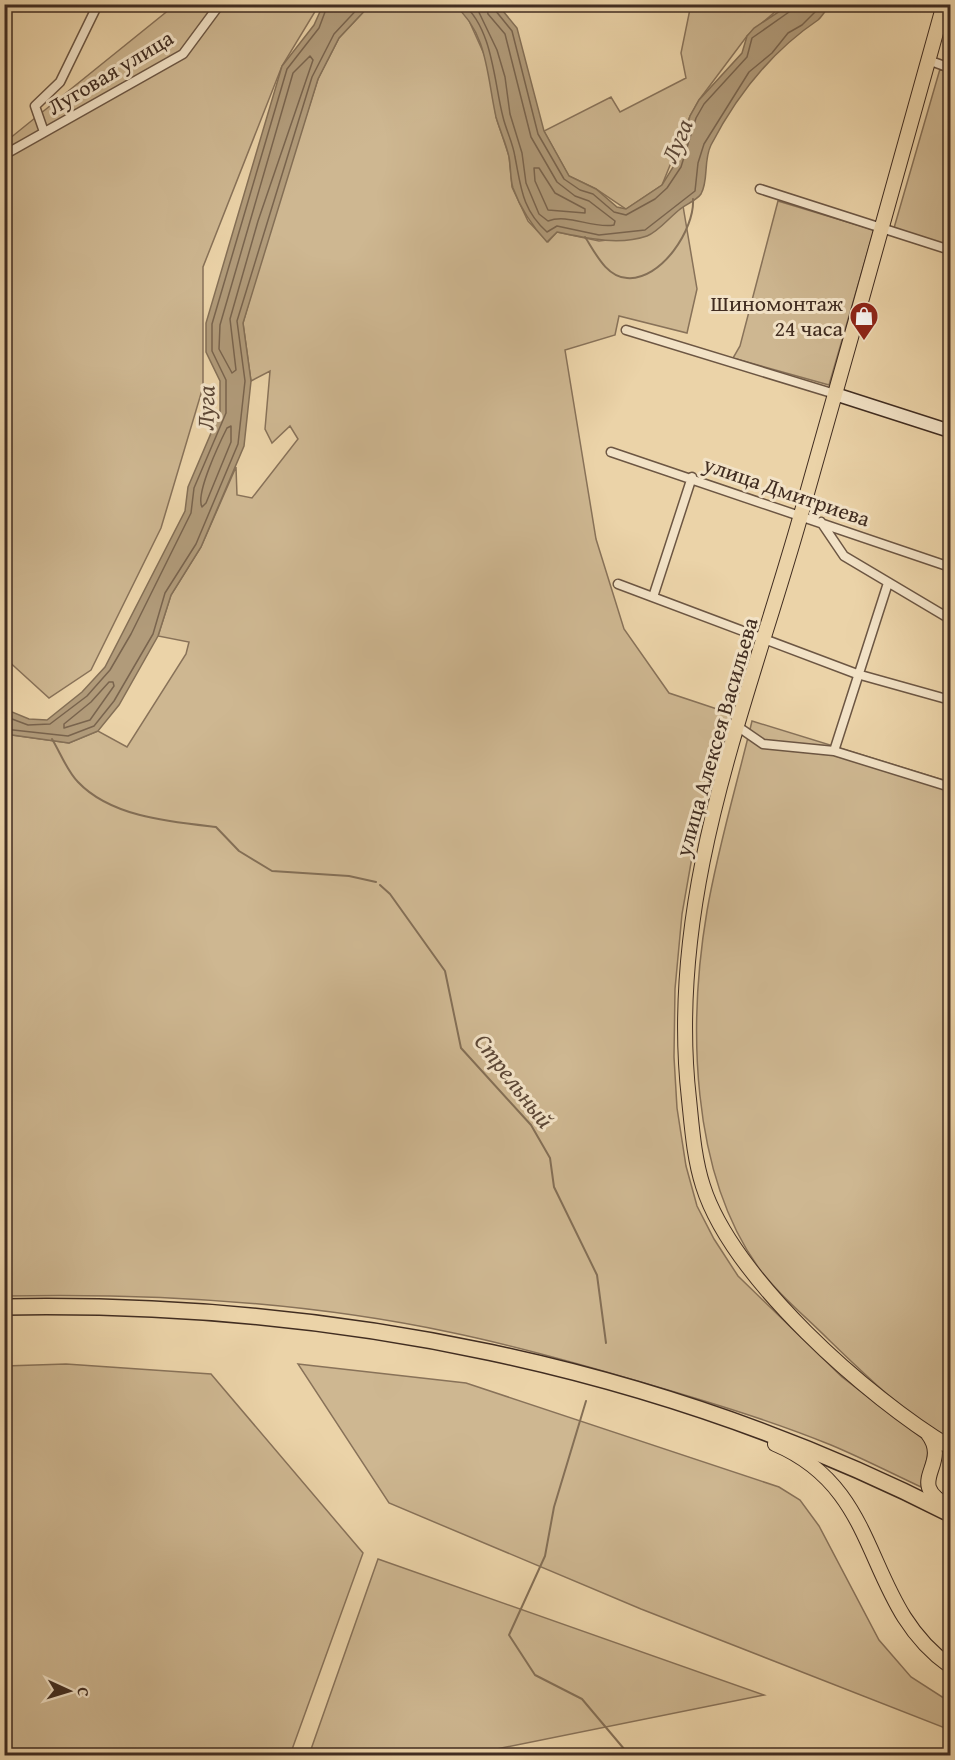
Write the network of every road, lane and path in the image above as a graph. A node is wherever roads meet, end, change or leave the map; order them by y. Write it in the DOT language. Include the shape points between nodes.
graph roads {
  1 [pos="98,4"];
  2 [pos="220,4"];
  3 [pos="937,4"];
  4 [pos="944,4"];
  5 [pos="928,60"];
  6 [pos="951,68"];
  7 [pos="44,132"];
  8 [pos="4,155"];
  9 [pos="760,189"];
  10 [pos="882,227"];
  11 [pos="951,250"];
  12 [pos="626,330"];
  13 [pos="835,394"];
  14 [pos="951,431"];
  15 [pos="611,452"];
  16 [pos="692,477"];
  17 [pos="801,516"];
  18 [pos="821,522"];
  19 [pos="951,567"];
  20 [pos="888,583"];
  21 [pos="618,584"];
  22 [pos="653,597"];
  23 [pos="951,619"];
  24 [pos="765,641"];
  25 [pos="857,674"];
  26 [pos="951,700"];
  27 [pos="736,726"];
  28 [pos="834,751"];
  29 [pos="951,787"];
  30 [pos="4,1307"];
  31 [pos="592,1378"];
  32 [pos="927,1432"];
  33 [pos="951,1447"];
  34 [pos="951,1456"];
  35 [pos="932,1468"];
  36 [pos="951,1507"];
  37 [pos="951,1514"];
  38 [pos="951,1666"];
  1 -- 7 [label="street" via="60,82 35,106"];
  2 -- 7 [label="street, Луговая улица" via="183,54"];
  3 -- 5 [label="main road"];
  4 -- 5 [label="main road"];
  5 -- 6 [label="street"];
  5 -- 10 [label="main road, улица Алексея Васильева"];
  7 -- 8 [label="street, Луговая улица"];
  9 -- 10 [label="street"];
  10 -- 11 [label="street"];
  10 -- 13 [label="main road, улица Алексея Васильева"];
  12 -- 13 [label="street"];
  13 -- 14 [label="street"];
  13 -- 17 [label="main road, улица Алексея Васильева"];
  15 -- 16 [label="street, улица Дмитриева"];
  16 -- 17 [label="street, улица Дмитриева"];
  16 -- 22 [label="street"];
  17 -- 18 [label="street, улица Дмитриева"];
  17 -- 24 [label="main road, улица Алексея Васильева"];
  18 -- 19 [label="street, улица Дмитриева"];
  18 -- 20 [label="street" via="843,556"];
  20 -- 23 [label="street"];
  20 -- 25 [label="street"];
  21 -- 22 [label="street"];
  22 -- 24 [label="street"];
  24 -- 25 [label="street"];
  24 -- 27 [label="main road, улица Алексея Васильева"];
  25 -- 26 [label="street"];
  25 -- 28 [label="street"];
  27 -- 28 [label="street" via="763,744"];
  27 -- 32 [label="main road, улица Алексея Васильева" via="705,841 689,943 684,1031 698,1169 718,1222 756,1276 867,1388"];
  28 -- 29 [label="street"];
  30 -- 31 [label="highway" via="150,1309 313,1321 452,1343"];
  31 -- 37 [label="highway" via="795,1443"];
  31 -- 38 [label="main road" via="769,1441 814,1467 851,1507 904,1620 926,1646"];
  32 -- 33 [label="main road, улица Алексея Васильева"];
  32 -- 35 [label="main road" via="935,1450"];
  34 -- 35 [label="main road"];
  35 -- 36 [label="main road" via="930,1492"];
}
